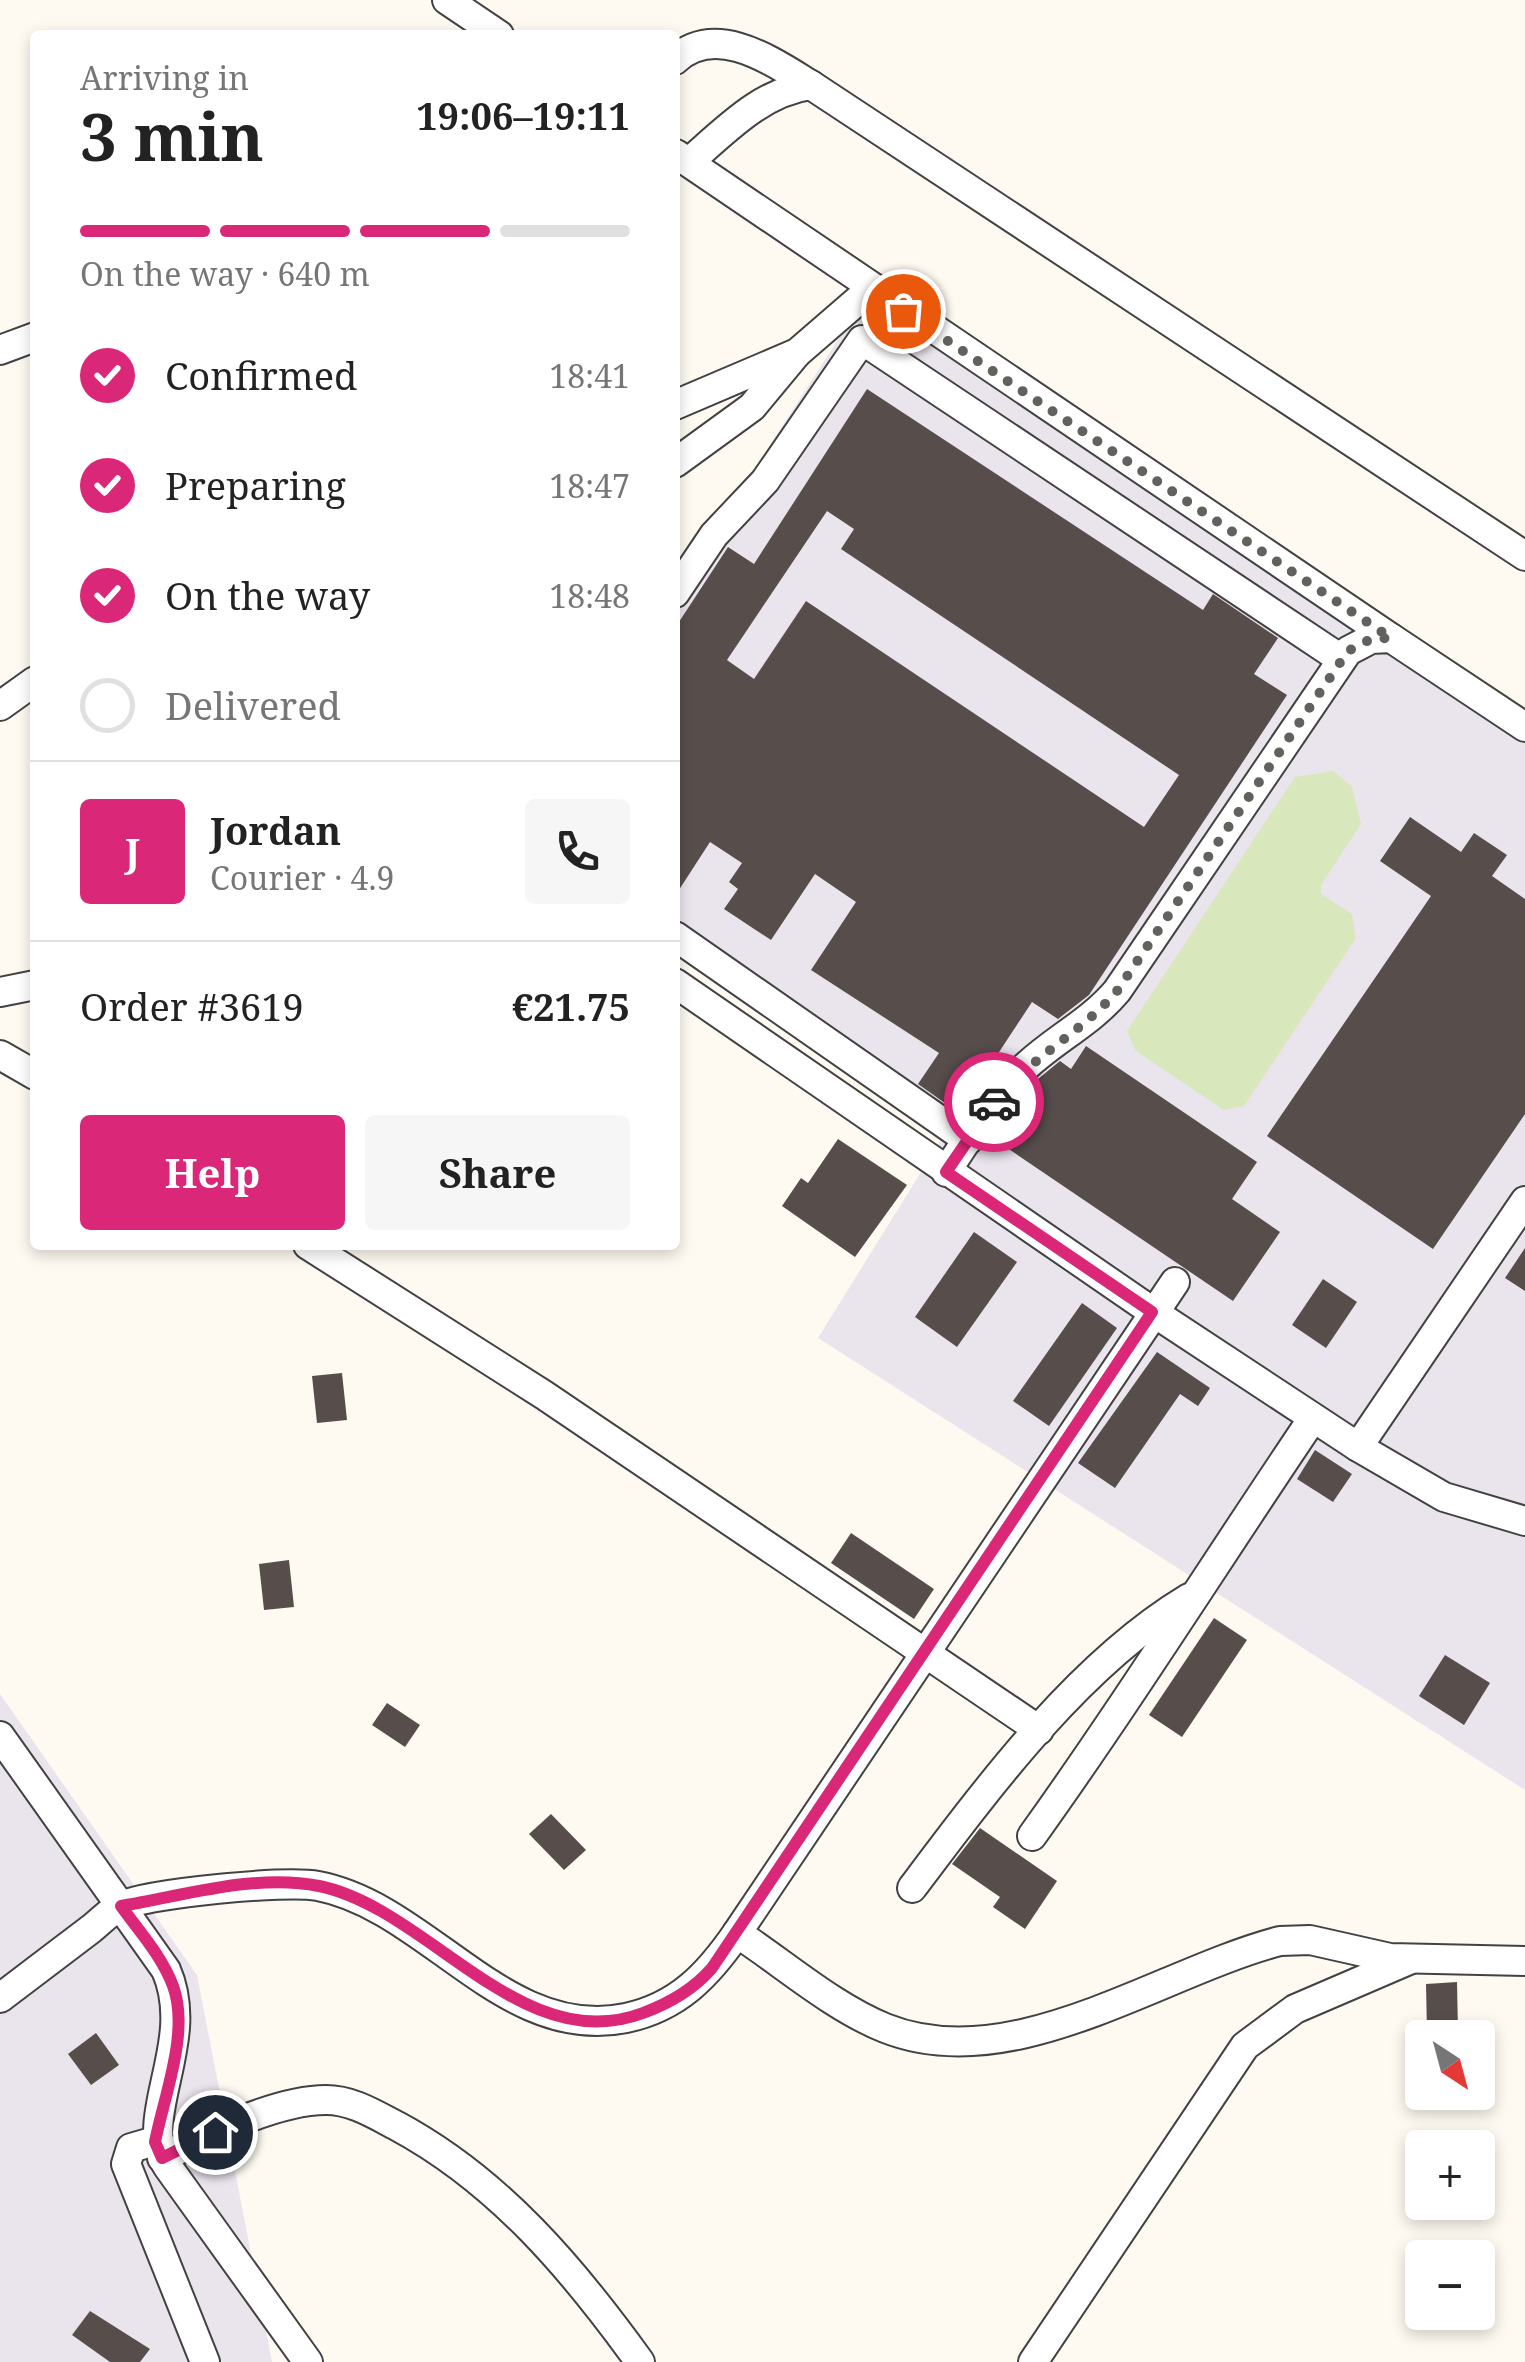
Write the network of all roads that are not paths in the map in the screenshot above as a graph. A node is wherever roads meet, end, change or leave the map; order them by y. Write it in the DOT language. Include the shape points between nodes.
graph roads {
  1 [pos="447,0"];
  2 [pos="492,30"];
  3 [pos="680,56"];
  4 [pos="811,85"];
  5 [pos="682,157"];
  6 [pos="871,289"];
  7 [pos="30,339"];
  8 [pos="0,350"];
  9 [pos="797,353"];
  10 [pos="680,403"];
  11 [pos="680,460"];
  12 [pos="1525,556"];
  13 [pos="680,586"];
  14 [pos="1391,638"];
  15 [pos="1341,659"];
  16 [pos="30,685"];
  17 [pos="0,706"];
  18 [pos="1525,727"];
  19 [pos="680,939"];
  20 [pos="30,985"];
  21 [pos="680,986"];
  22 [pos="0,992"];
  23 [pos="0,1055"];
  24 [pos="30,1072"];
  25 [pos="968,1140"];
  26 [pos="946,1172"];
  27 [pos="1525,1202"];
  28 [pos="316,1250"];
  29 [pos="1175,1282"];
  30 [pos="1152,1312"];
  31 [pos="1313,1418"];
  32 [pos="1358,1446"];
  33 [pos="1525,1521"];
  34 [pos="1194,1594"];
  35 [pos="922,1654"];
  36 [pos="1039,1730"];
  37 [pos="0,1736"];
  38 [pos="1032,1836"];
  39 [pos="912,1888"];
  40 [pos="121,1906"];
  41 [pos="737,1932"];
  42 [pos="1410,1959"];
  43 [pos="1525,1961"];
  44 [pos="0,1998"];
  45 [pos="158,2150"];
  46 [pos="204,2362"];
  47 [pos="308,2362"];
  48 [pos="640,2362"];
  49 [pos="1034,2362"];
  1 -- 2 [label="street"];
  3 -- 4 [label="street" via="718,44 755,51"];
  4 -- 5 [label="street" via="783,89"];
  4 -- 12 [label="street"];
  5 -- 6 [label="street"];
  6 -- 9 [label="street"];
  6 -- 14 [label="street"];
  7 -- 8 [label="street"];
  9 -- 10 [label="street"];
  9 -- 11 [label="street" via="739,419"];
  13 -- 15 [label="street" via="862,340"];
  14 -- 15 [label="street" via="1363,642"];
  14 -- 18 [label="street"];
  15 -- 25 [label="street" via="1117,991 1021,1070"];
  16 -- 17 [label="street"];
  19 -- 25 [label="street"];
  20 -- 22 [label="street"];
  21 -- 26 [label="street"];
  23 -- 24 [label="street"];
  25 -- 26 [label="street"];
  26 -- 30 [label="street"];
  27 -- 32 [label="street"];
  28 -- 35 [label="street" via="544,1396"];
  29 -- 30 [label="street"];
  30 -- 31 [label="street"];
  30 -- 35 [label="street"];
  31 -- 32 [label="street"];
  31 -- 34 [label="street"];
  32 -- 33 [label="street" via="1444,1497"];
  34 -- 36 [label="street" via="1127,1643"];
  34 -- 38 [label="street" via="1142,1683"];
  35 -- 36 [label="street"];
  35 -- 41 [label="street"];
  36 -- 39 [label="street"];
  37 -- 40 [label="street"];
  40 -- 41 [label="street" via="265,1884 320,1886 374,1908 530,2006 584,2021 635,2016 680,1996 703,1979"];
  40 -- 44 [label="street"];
  40 -- 45 [label="street" via="166,1970 178,2001"];
  41 -- 42 [label="street" via="874,2023 947,2040 1062,2022 1280,1941 1310,1940"];
  42 -- 43 [label="street"];
  42 -- 49 [label="street" via="1295,2009 1246,2046"];
  45 -- 46 [label="street" via="131,2148 126,2164"];
  45 -- 47 [label="street"];
  45 -- 48 [label="street" via="302,2103 358,2106 440,2152 521,2218 580,2281"];
}
